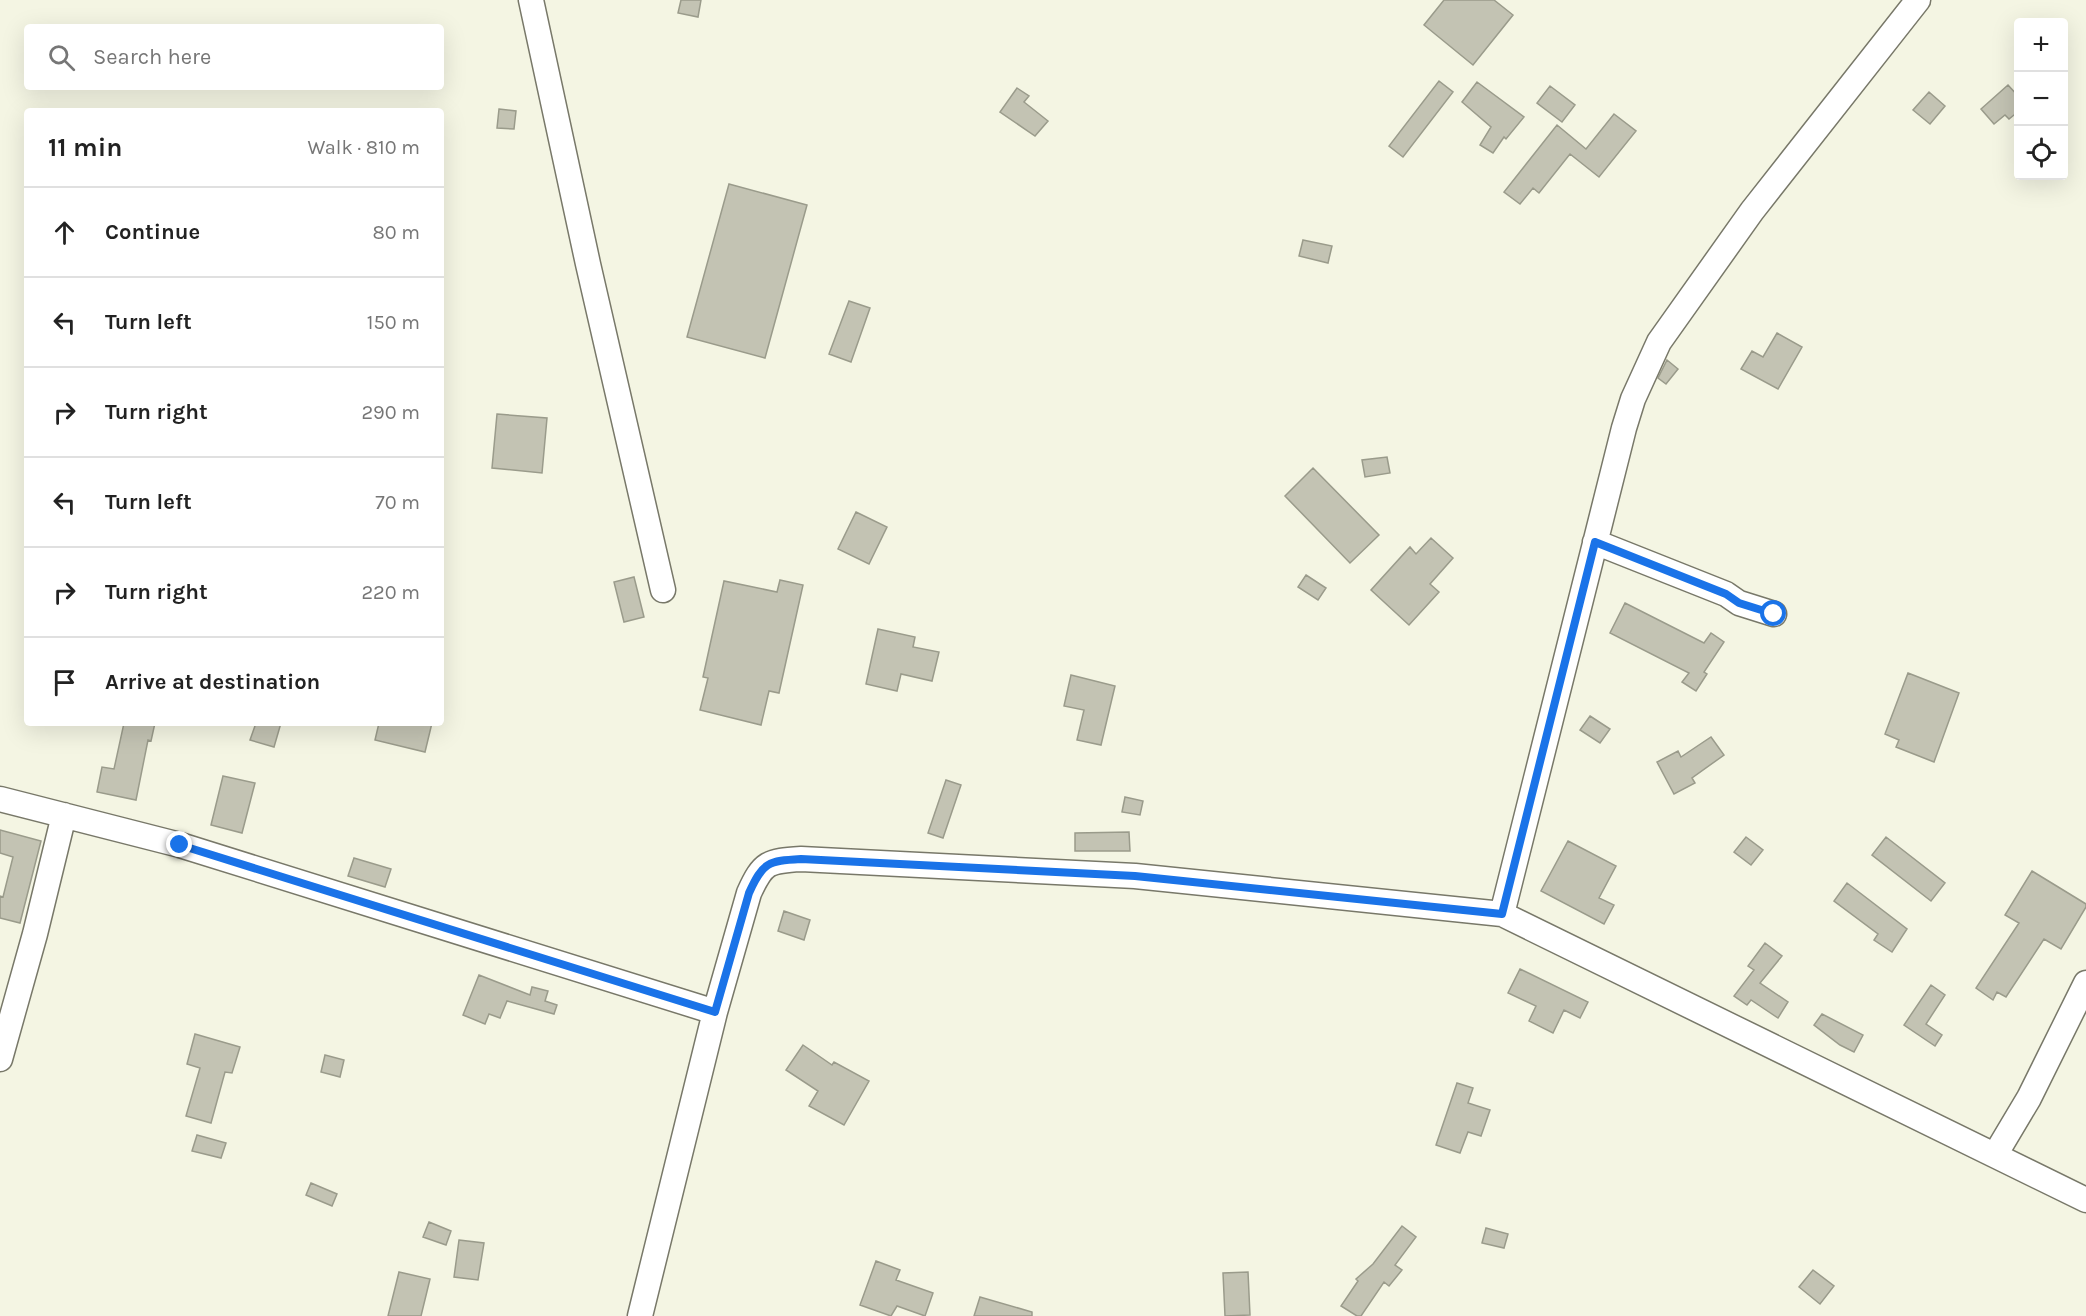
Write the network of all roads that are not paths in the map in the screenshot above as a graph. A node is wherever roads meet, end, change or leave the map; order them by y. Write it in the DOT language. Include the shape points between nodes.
graph roads {
  1 [pos="531,0"];
  2 [pos="1918,0"];
  3 [pos="1595,542"];
  4 [pos="663,590"];
  5 [pos="1774,614"];
  6 [pos="0,799"];
  7 [pos="64,815"];
  8 [pos="1502,914"];
  9 [pos="2086,983"];
  10 [pos="715,1012"];
  11 [pos="0,1059"];
  12 [pos="1995,1155"];
  13 [pos="2086,1200"];
  14 [pos="640,1316"];
  1 -- 4 [label="street"];
  2 -- 3 [label="street" via="1752,211 1659,342 1633,399"];
  3 -- 5 [label="street"];
  3 -- 8 [label="street"];
  6 -- 7 [label="street"];
  7 -- 10 [label="street" via="180,845"];
  7 -- 11 [label="street"];
  8 -- 10 [label="street" via="1135,876 774,860 757,875 749,893"];
  8 -- 12 [label="street"];
  9 -- 12 [label="street" via="2029,1098"];
  10 -- 14 [label="street"];
  12 -- 13 [label="street"];
}
